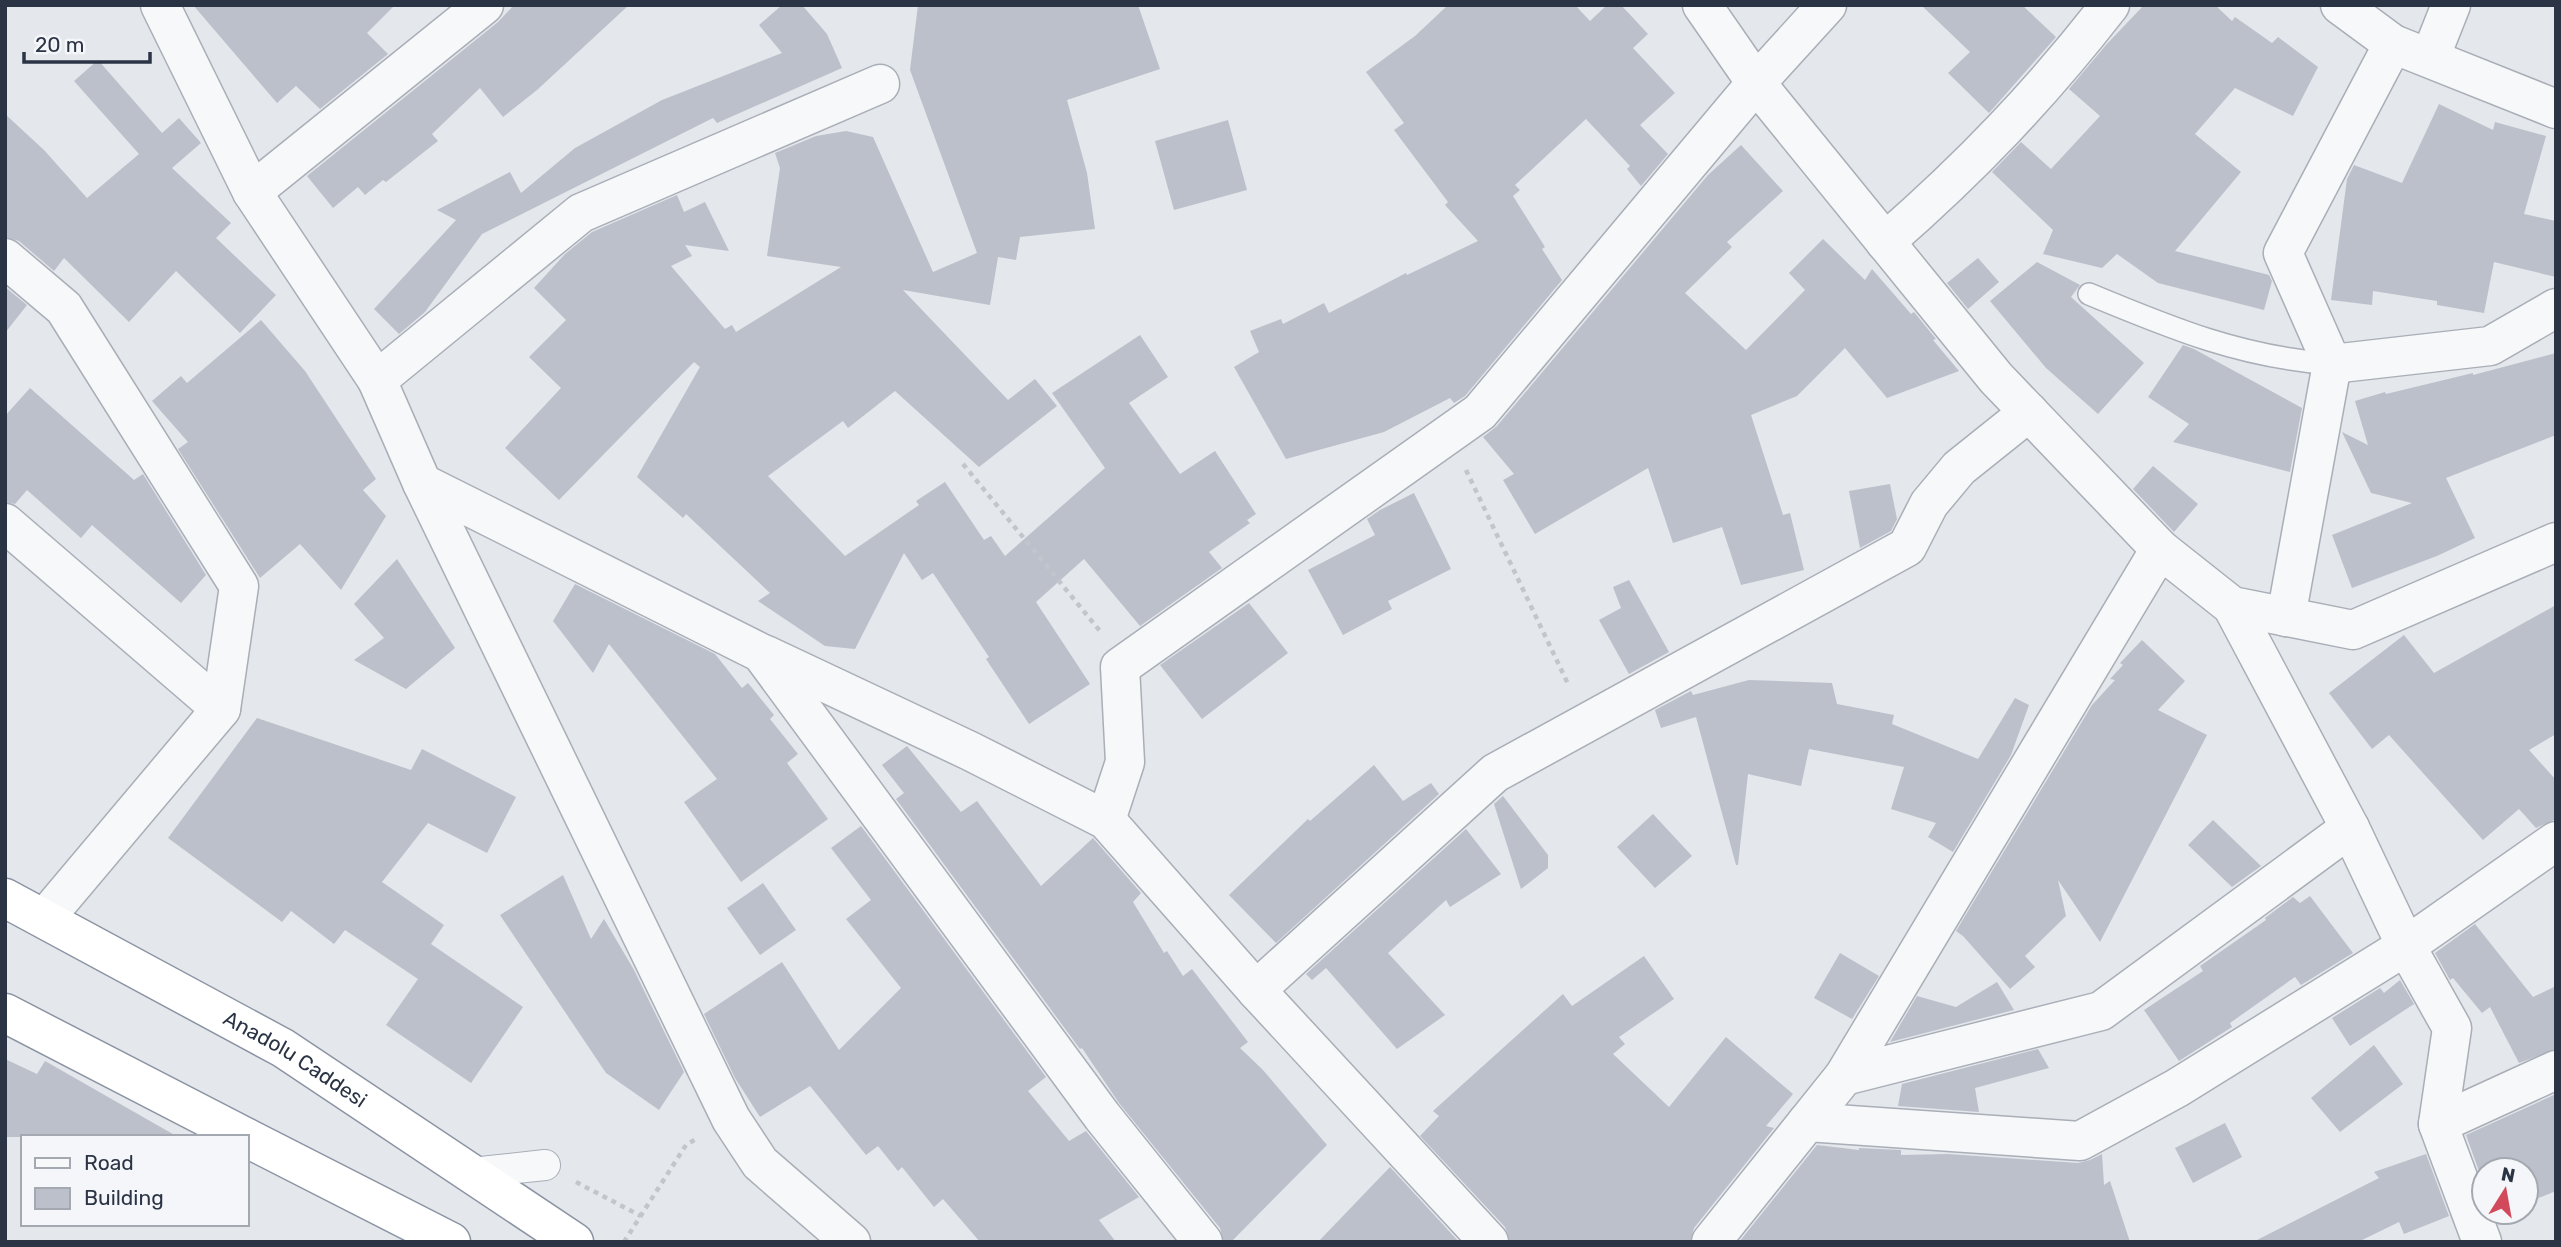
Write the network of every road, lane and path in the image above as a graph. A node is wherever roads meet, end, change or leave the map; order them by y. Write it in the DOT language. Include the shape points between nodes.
graph roads {
  1 [pos="160,5"];
  2 [pos="484,5"];
  3 [pos="1702,5"];
  4 [pos="1827,5"];
  5 [pos="2110,5"];
  6 [pos="2340,5"];
  7 [pos="2451,5"];
  8 [pos="2393,44"];
  9 [pos="2430,58"];
  10 [pos="880,83"];
  11 [pos="1755,83"];
  12 [pos="2556,109"];
  13 [pos="252,192"];
  14 [pos="1885,242"];
  15 [pos="5,258"];
  16 [pos="2089,294"];
  17 [pos="2556,308"];
  18 [pos="2332,364"];
  19 [pos="377,380"];
  20 [pos="2029,412"];
  21 [pos="1449,434"];
  22 [pos="963,464"];
  23 [pos="422,483"];
  24 [pos="5,523"];
  25 [pos="2556,542"];
  26 [pos="2160,549"];
  27 [pos="2232,607"];
  28 [pos="2286,617"];
  29 [pos="761,653"];
  30 [pos="1120,667"];
  31 [pos="221,709"];
  32 [pos="1586,723"];
  33 [pos="1106,820"];
  34 [pos="2350,828"];
  35 [pos="2556,841"];
  36 [pos="5,898"];
  37 [pos="45,918"];
  38 [pos="2406,946"];
  39 [pos="1256,990"];
  40 [pos="5,1013"];
  41 [pos="2556,1070"];
  42 [pos="1844,1076"];
  43 [pos="1807,1122"];
  44 [pos="2438,1124"];
  45 [pos="242,1135"];
  46 [pos="248,1138"];
  47 [pos="686,1145"];
  48 [pos="545,1165"];
  49 [pos="471,1173"];
  50 [pos="641,1216"];
  51 [pos="419,1231"];
  52 [pos="451,1242"];
  53 [pos="575,1242"];
  54 [pos="624,1242"];
  55 [pos="851,1242"];
  56 [pos="1203,1242"];
  57 [pos="1489,1242"];
  58 [pos="1711,1242"];
  59 [pos="2482,1242"];
  1 -- 13 [label="street"];
  2 -- 13 [label="street"];
  3 -- 11 [label="street"];
  4 -- 11 [label="street"];
  5 -- 14 [label="street" via="1999,136"];
  6 -- 8 [label="street"];
  7 -- 9 [label="street"];
  8 -- 9 [label="street"];
  8 -- 18 [label="street" via="2283,254"];
  9 -- 12 [label="street"];
  10 -- 19 [label="street" via="580,214"];
  11 -- 14 [label="street"];
  11 -- 21 [label="street" via="1480,412"];
  13 -- 19 [label="street"];
  14 -- 20 [label="street"];
  15 -- 31 [label="street" via="64,308 239,586"];
  16 -- 18 [label="lane" via="2242,351"];
  17 -- 18 [label="street" via="2490,346"];
  18 -- 28 [label="street"];
  19 -- 23 [label="street"];
  20 -- 26 [label="street"];
  20 -- 32 [label="street" via="1959,468 1928,504 1907,547"];
  21 -- 30 [label="street"];
  21 -- 32 [label="path"];
  22 -- 30 [label="path" via="1102,633"];
  23 -- 29 [label="street"];
  23 -- 55 [label="street" via="730,1119 760,1163"];
  24 -- 31 [label="street"];
  25 -- 28 [label="street" via="2353,630"];
  26 -- 27 [label="street"];
  26 -- 42 [label="street"];
  27 -- 28 [label="street"];
  27 -- 34 [label="street"];
  29 -- 33 [label="street"];
  29 -- 56 [label="street" via="1102,1116"];
  30 -- 33 [label="street" via="1125,762"];
  31 -- 37 [label="street"];
  32 -- 39 [label="street" via="1495,773"];
  33 -- 39 [label="street"];
  34 -- 38 [label="street"];
  34 -- 42 [label="street" via="2101,1011"];
  35 -- 38 [label="street"];
  36 -- 37 [label="highway, Anadolu Caddesi"];
  37 -- 49 [label="highway, Anadolu Caddesi" via="283,1048"];
  38 -- 43 [label="street" via="2177,1088 2080,1141"];
  38 -- 44 [label="street" via="2452,1028"];
  39 -- 57 [label="street"];
  40 -- 45 [label="highway"];
  41 -- 44 [label="street"];
  42 -- 43 [label="street"];
  43 -- 58 [label="street"];
  44 -- 59 [label="street"];
  46 -- 51 [label="highway"];
  47 -- 50 [label="path"];
  48 -- 49 [label="street"];
  48 -- 50 [label="path"];
  49 -- 53 [label="highway, Anadolu Caddesi"];
  50 -- 54 [label="path"];
  51 -- 52 [label="highway"];
}
